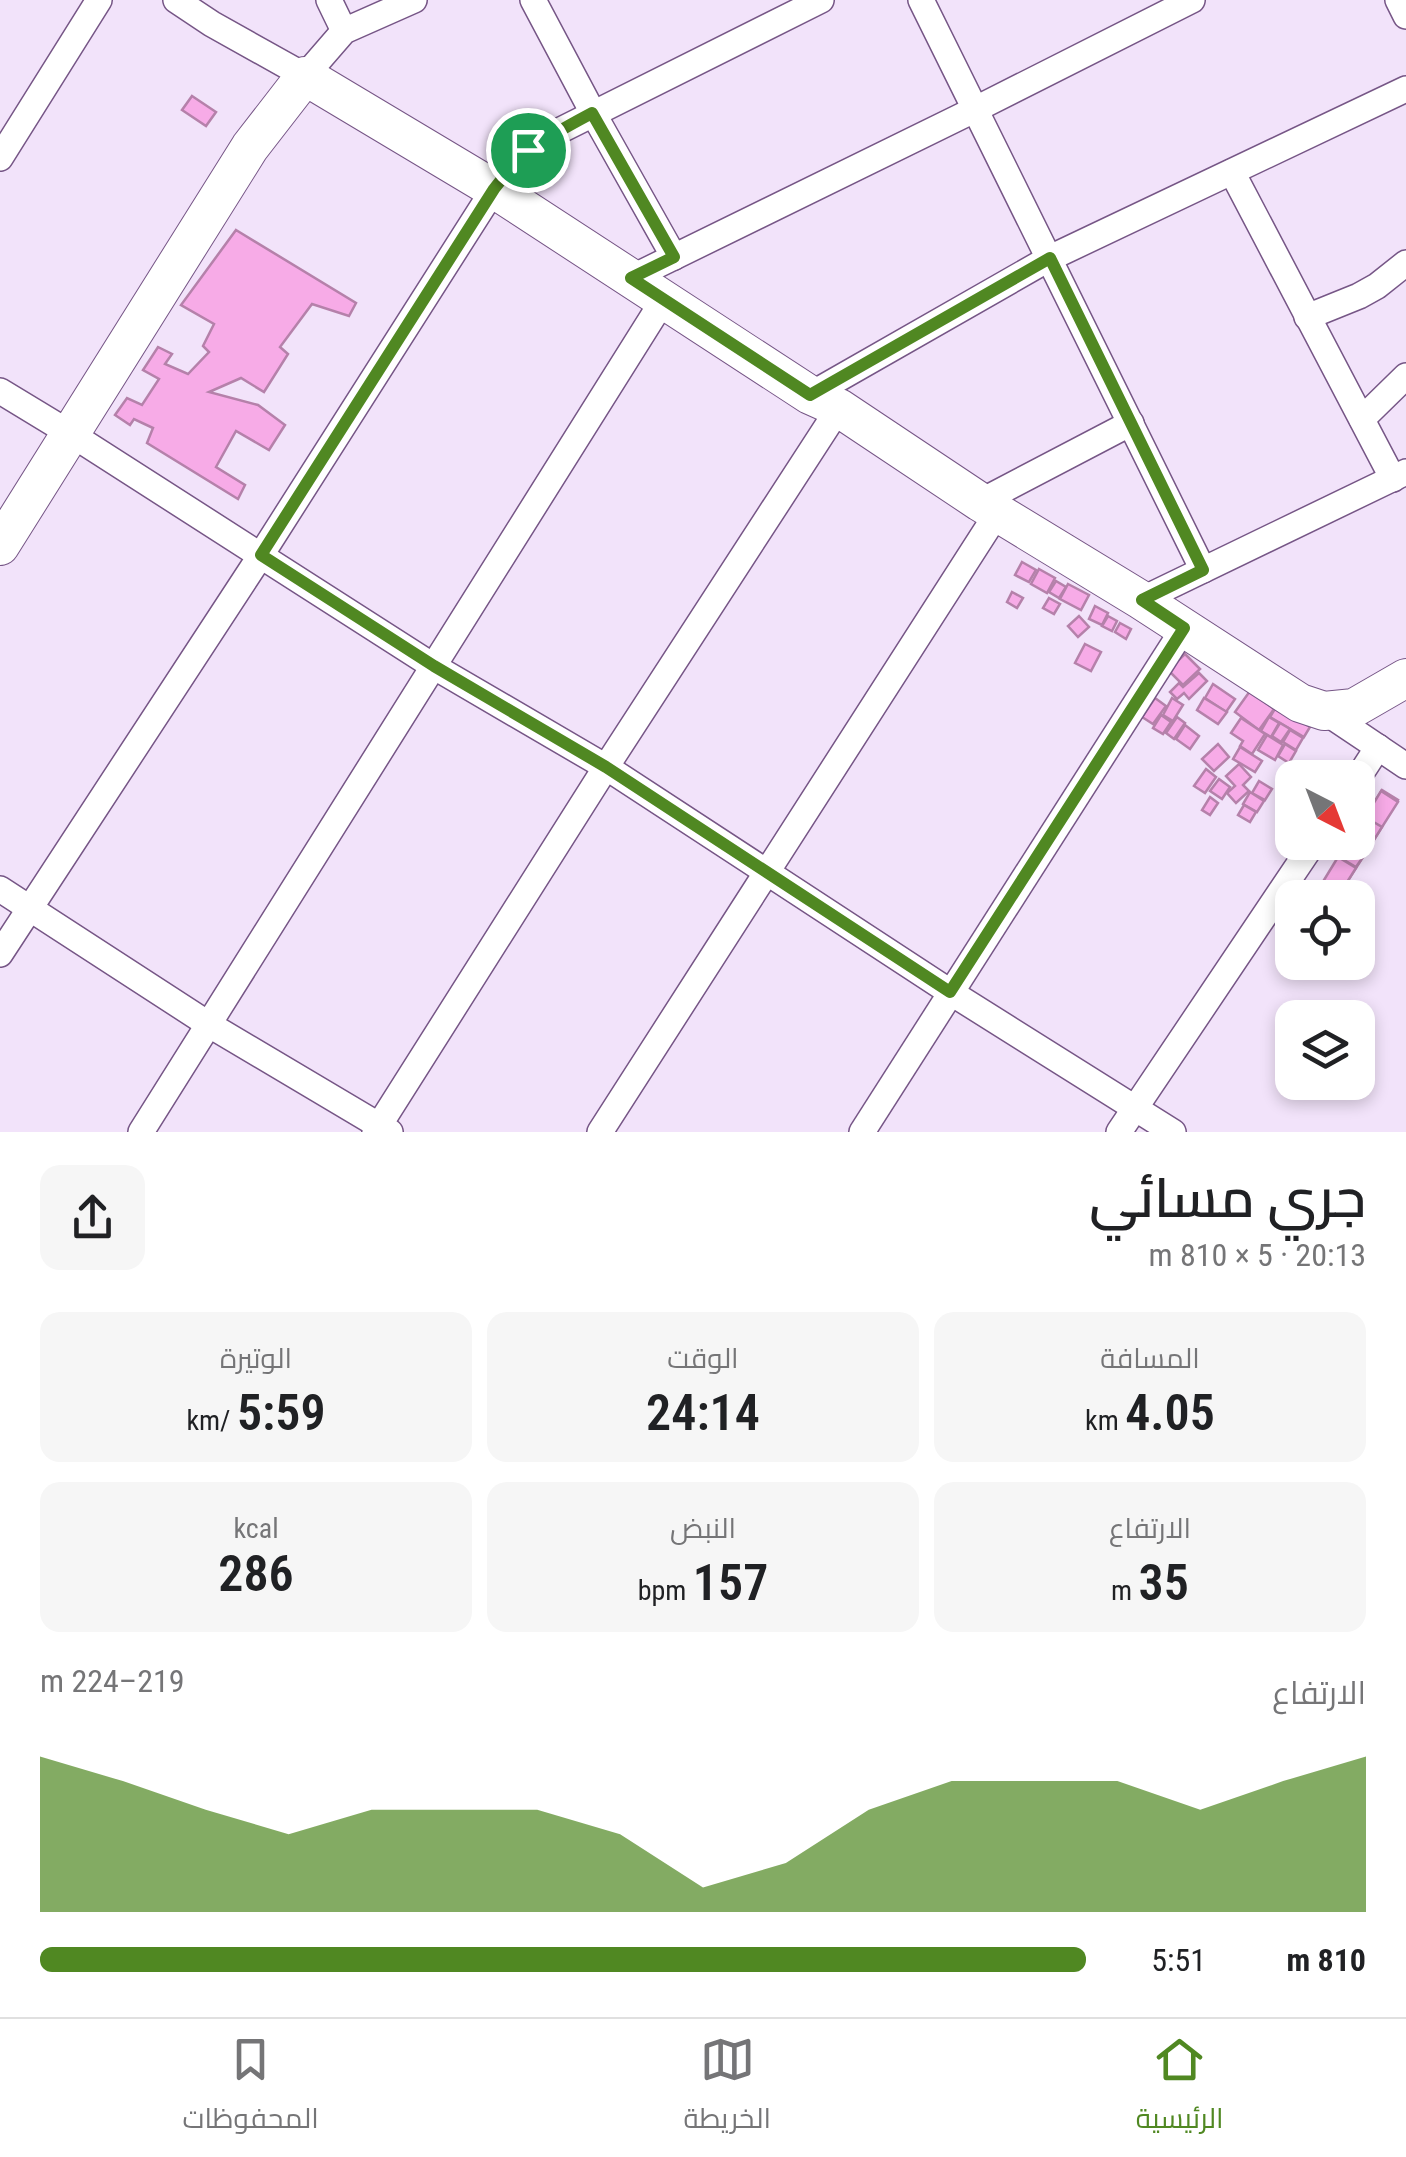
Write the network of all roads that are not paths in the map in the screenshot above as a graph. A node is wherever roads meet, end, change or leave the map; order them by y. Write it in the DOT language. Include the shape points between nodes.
graph roads {
  1 [pos="100,0"];
  2 [pos="176,0"];
  3 [pos="329,0"];
  4 [pos="414,0"];
  5 [pos="533,0"];
  6 [pos="821,0"];
  7 [pos="921,0"];
  8 [pos="1192,0"];
  9 [pos="1398,0"];
  10 [pos="1164,6"];
  11 [pos="1406,16"];
  12 [pos="344,31"];
  13 [pos="305,76"];
  14 [pos="1406,89"];
  15 [pos="976,110"];
  16 [pos="592,113"];
  17 [pos="0,158"];
  18 [pos="1232,172"];
  19 [pos="494,189"];
  20 [pos="674,257"];
  21 [pos="1050,258"];
  22 [pos="1406,263"];
  23 [pos="631,278"];
  24 [pos="664,298"];
  25 [pos="1308,317"];
  26 [pos="1406,376"];
  27 [pos="0,391"];
  28 [pos="824,401"];
  29 [pos="1362,420"];
  30 [pos="1131,423"];
  31 [pos="71,434"];
  32 [pos="1399,476"];
  33 [pos="989,507"];
  34 [pos="0,546"];
  35 [pos="261,555"];
  36 [pos="1203,570"];
  37 [pos="1142,600"];
  38 [pos="1184,628"];
  39 [pos="434,666"];
  40 [pos="1406,678"];
  41 [pos="1324,711"];
  42 [pos="1378,748"];
  43 [pos="1370,760"];
  44 [pos="1406,766"];
  45 [pos="606,767"];
  46 [pos="1302,860"];
  47 [pos="767,872"];
  48 [pos="0,889"];
  49 [pos="30,908"];
  50 [pos="0,954"];
  51 [pos="950,992"];
  52 [pos="208,1024"];
  53 [pos="1134,1107"];
  54 [pos="382,1130"];
  55 [pos="141,1132"];
  56 [pos="600,1132"];
  57 [pos="862,1132"];
  58 [pos="1118,1132"];
  59 [pos="1173,1132"];
  1 -- 17 [label="street"];
  2 -- 13 [label="street"];
  3 -- 12 [label="street"];
  4 -- 12 [label="street"];
  5 -- 16 [label="street"];
  6 -- 16 [label="street"];
  7 -- 15 [label="street"];
  8 -- 10 [label="street"];
  9 -- 11 [label="street"];
  10 -- 15 [label="street"];
  12 -- 13 [label="street"];
  13 -- 19 [label="street"];
  13 -- 31 [label="street" via="250,147"];
  14 -- 18 [label="street"];
  15 -- 20 [label="street"];
  15 -- 21 [label="street"];
  16 -- 19 [label="street" via="528,150"];
  16 -- 20 [label="street"];
  18 -- 21 [label="street"];
  18 -- 25 [label="street"];
  19 -- 23 [label="street"];
  19 -- 35 [label="street"];
  20 -- 23 [label="street"];
  21 -- 28 [label="street"];
  21 -- 30 [label="street"];
  22 -- 25 [label="street" via="1359,296"];
  23 -- 24 [label="street"];
  24 -- 28 [label="street"];
  24 -- 39 [label="street"];
  25 -- 29 [label="street"];
  26 -- 29 [label="street"];
  27 -- 31 [label="street"];
  28 -- 33 [label="street"];
  28 -- 45 [label="street"];
  29 -- 32 [label="street"];
  30 -- 33 [label="street"];
  30 -- 36 [label="street"];
  31 -- 34 [label="street"];
  31 -- 35 [label="street"];
  32 -- 36 [label="street"];
  33 -- 37 [label="street"];
  33 -- 47 [label="street"];
  35 -- 39 [label="street"];
  35 -- 49 [label="street"];
  36 -- 37 [label="street"];
  37 -- 38 [label="street"];
  38 -- 41 [label="street" via="1300,703"];
  38 -- 51 [label="street"];
  39 -- 45 [label="street"];
  39 -- 52 [label="street"];
  40 -- 41 [label="street" via="1354,708"];
  41 -- 42 [label="street"];
  42 -- 43 [label="street"];
  42 -- 44 [label="street"];
  45 -- 47 [label="street"];
  45 -- 54 [label="street"];
  46 -- 53 [label="street"];
  47 -- 51 [label="street"];
  47 -- 56 [label="street"];
  48 -- 49 [label="street"];
  49 -- 50 [label="street"];
  49 -- 52 [label="street"];
  51 -- 53 [label="street"];
  51 -- 57 [label="street"];
  52 -- 54 [label="street"];
  52 -- 55 [label="street"];
  53 -- 58 [label="street"];
  53 -- 59 [label="street"];
}
